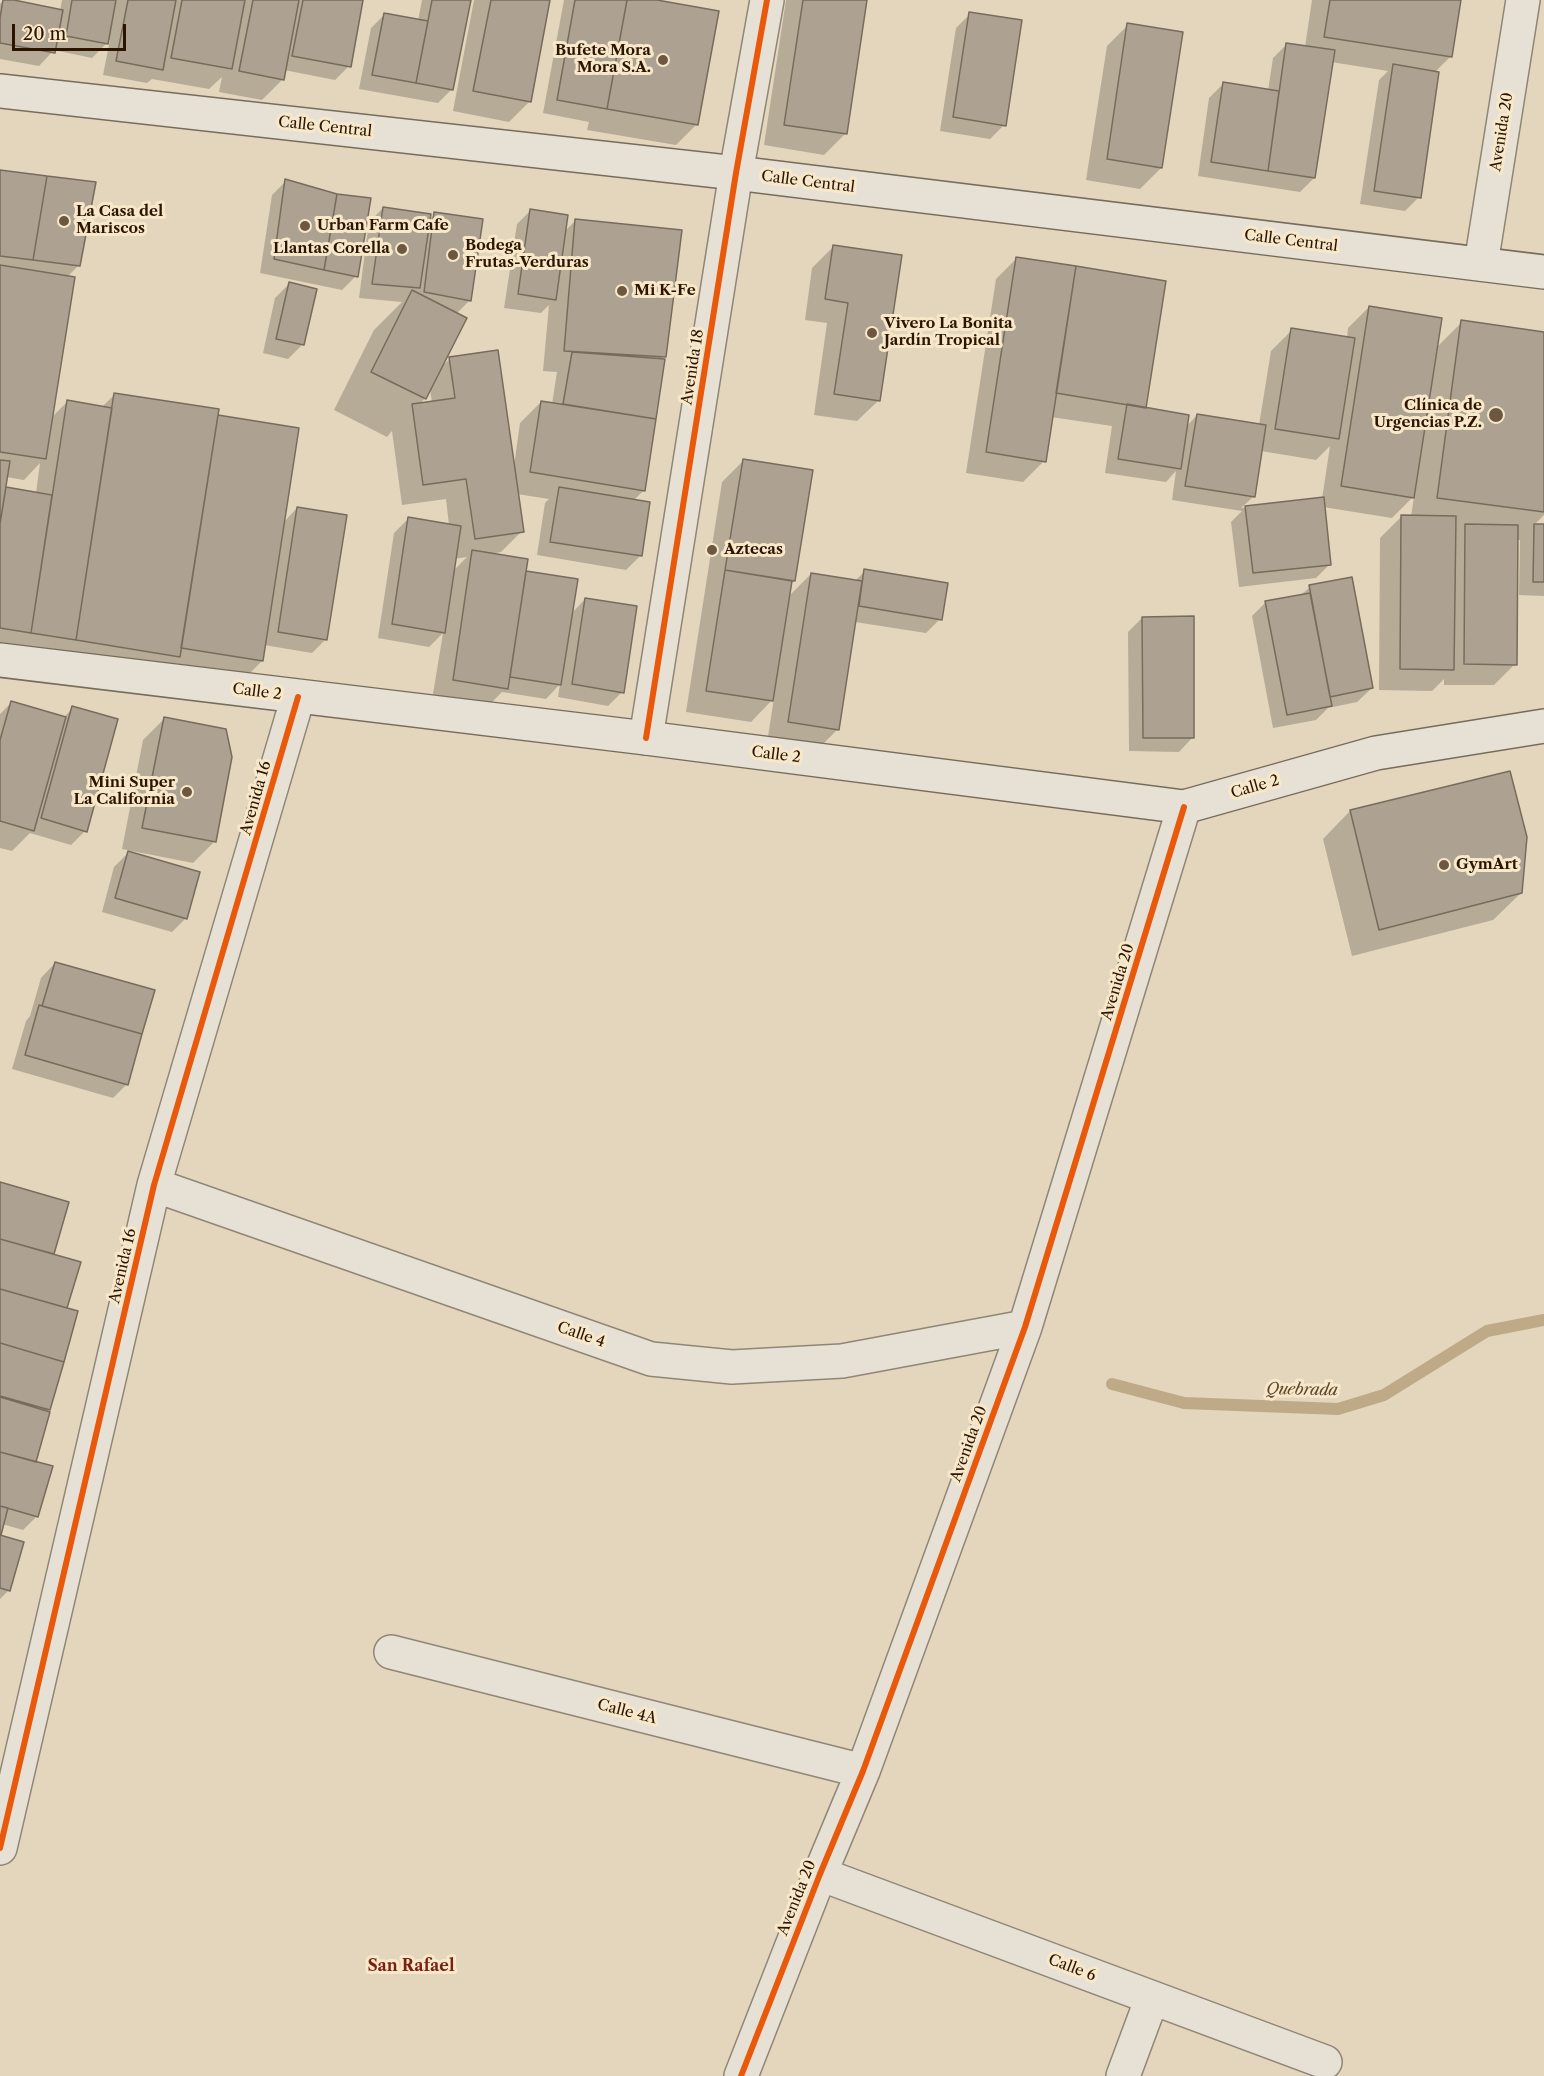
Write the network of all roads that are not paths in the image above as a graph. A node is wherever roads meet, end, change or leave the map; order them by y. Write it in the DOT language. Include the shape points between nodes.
graph roads {
  1 [pos="767,0"];
  2 [pos="1523,0"];
  3 [pos="0,91"];
  4 [pos="736,173"];
  5 [pos="1481,264"];
  6 [pos="1544,272"];
  7 [pos="0,660"];
  8 [pos="298,697"];
  9 [pos="1544,726"];
  10 [pos="646,738"];
  11 [pos="1184,807"];
  12 [pos="154,1185"];
  13 [pos="1025,1327"];
  14 [pos="391,1652"];
  15 [pos="863,1771"];
  16 [pos="0,1848"];
  17 [pos="820,1874"];
  18 [pos="1152,1998"];
  19 [pos="1325,2062"];
  20 [pos="741,2076"];
  21 [pos="1123,2076"];
  1 -- 4 [label="street, Avenida 18"];
  2 -- 5 [label="street, Avenida 20"];
  3 -- 4 [label="street, Calle Central"];
  4 -- 5 [label="street, Calle Central"];
  4 -- 10 [label="street, Avenida 18"];
  5 -- 6 [label="street, Calle Central"];
  7 -- 8 [label="street, Calle 2"];
  8 -- 10 [label="street, Calle 2"];
  8 -- 12 [label="street, Avenida 16"];
  9 -- 11 [label="street, Calle 2" via="1376,753"];
  10 -- 11 [label="street, Calle 2"];
  11 -- 13 [label="street, Avenida 20"];
  12 -- 13 [label="street, Calle 4" via="651,1359 732,1366 842,1360"];
  12 -- 16 [label="street, Avenida 16"];
  13 -- 15 [label="street, Avenida 20"];
  14 -- 15 [label="street, Calle 4A"];
  15 -- 17 [label="street, Avenida 20"];
  17 -- 18 [label="street, Calle 6"];
  17 -- 20 [label="street, Avenida 20"];
  18 -- 19 [label="street, Calle 6"];
  18 -- 21 [label="street"];
}
